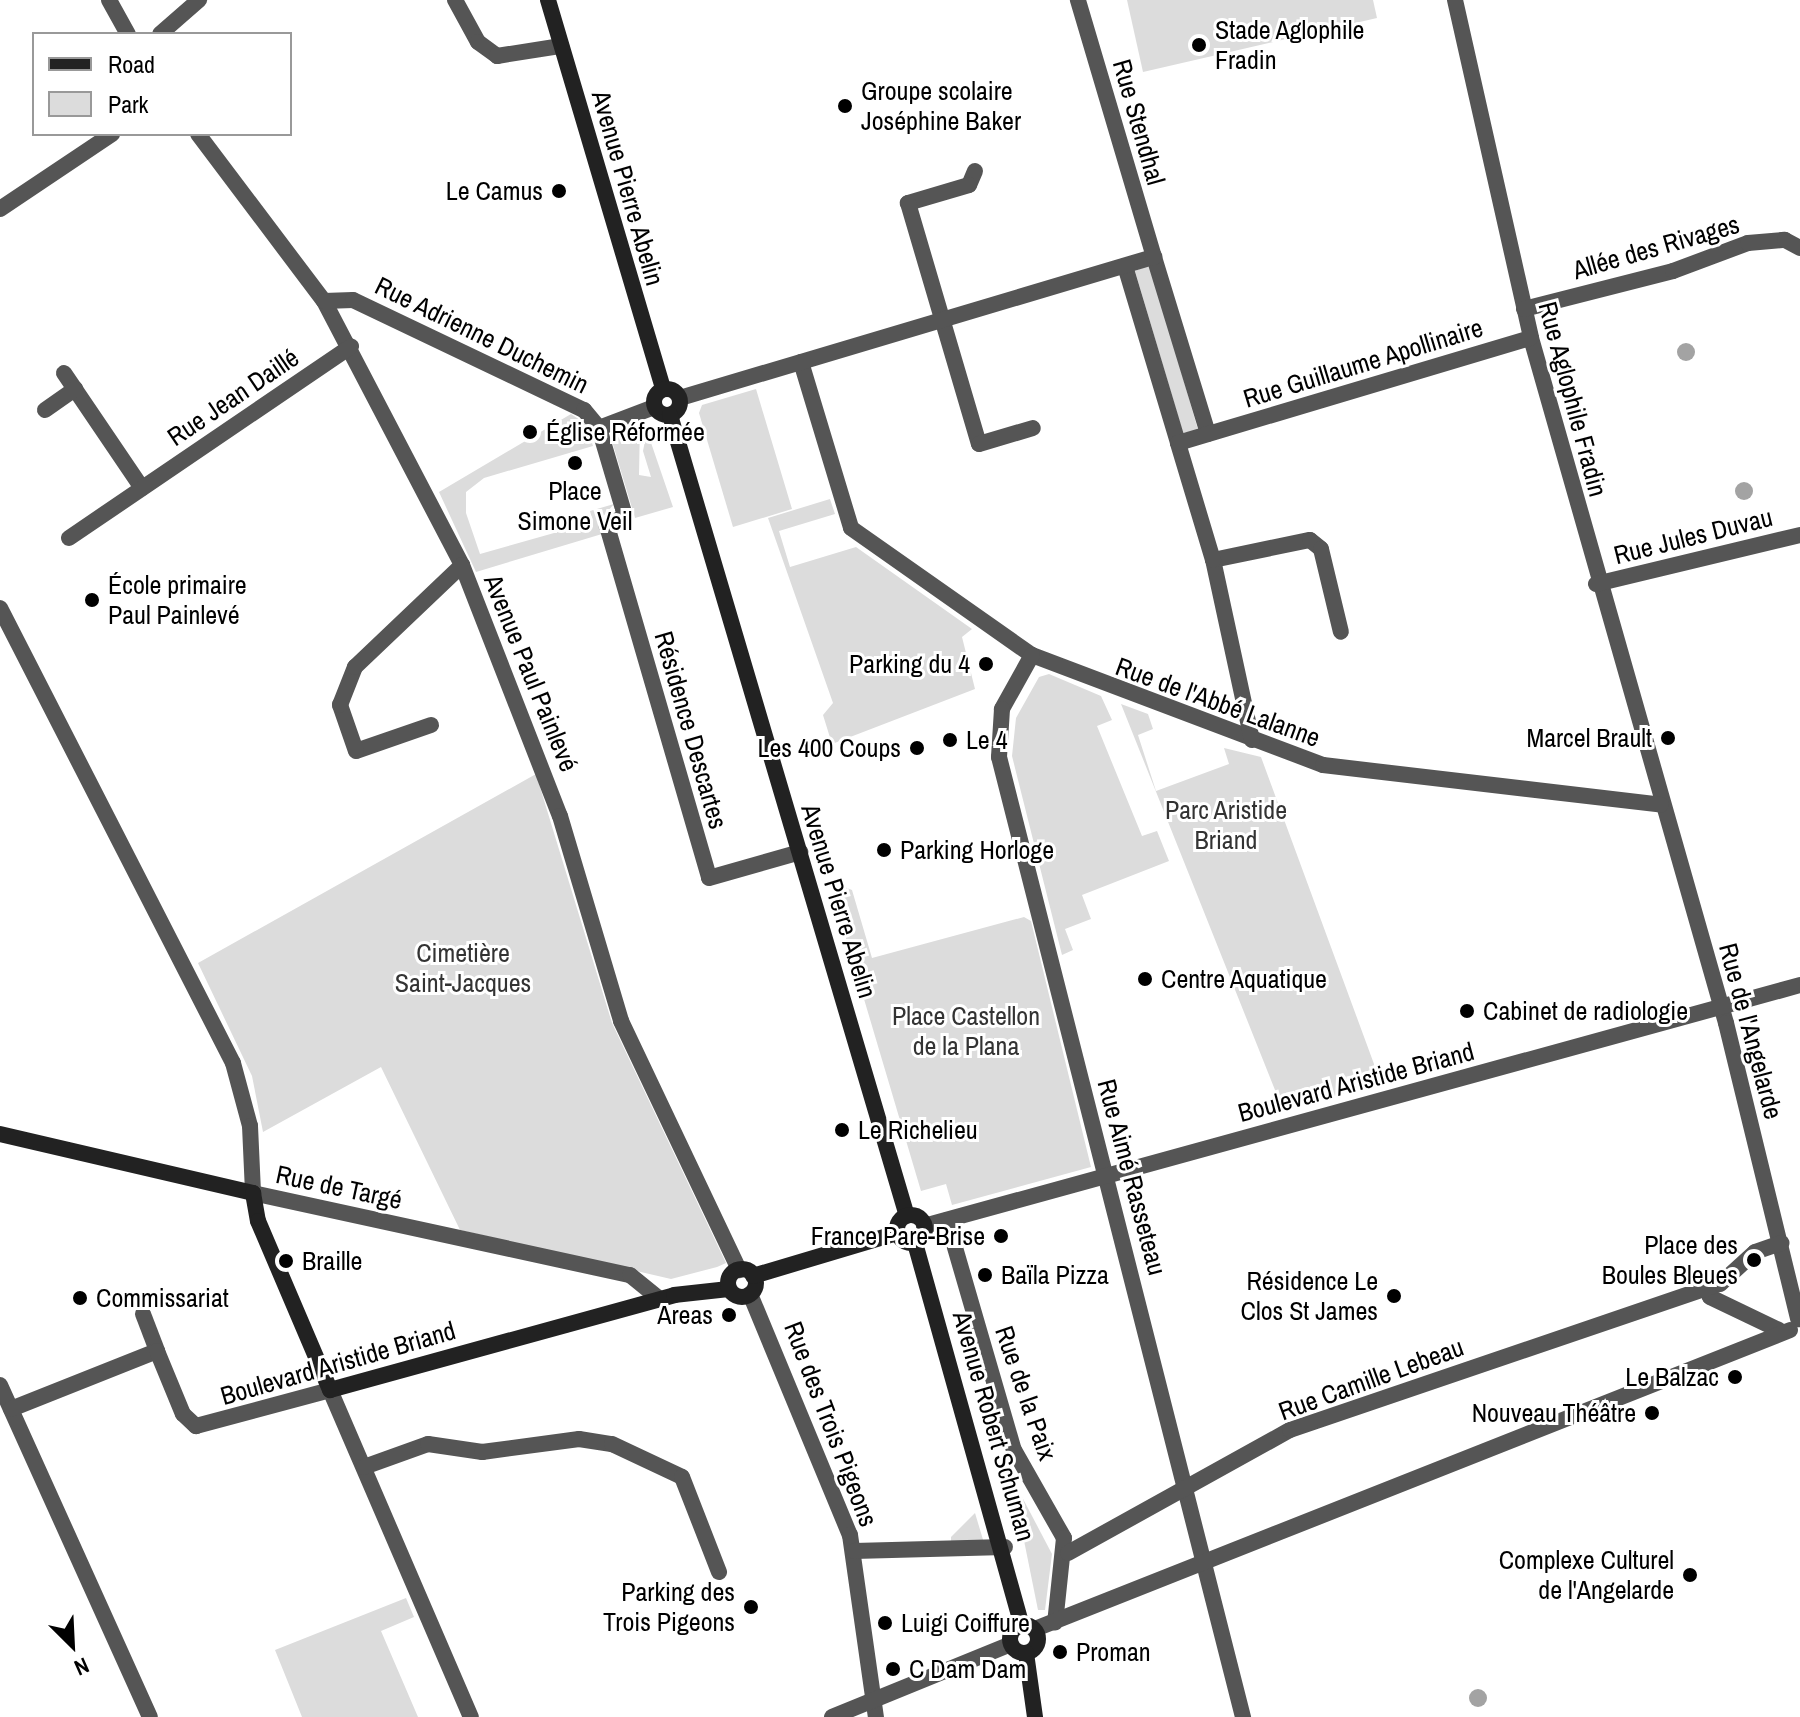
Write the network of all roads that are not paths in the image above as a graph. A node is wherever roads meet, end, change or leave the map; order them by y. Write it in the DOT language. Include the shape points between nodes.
graph roads {
  1 [pos="109,0"];
  2 [pos="199,0"];
  3 [pos="455,0"];
  4 [pos="548,0"];
  5 [pos="1078,0"];
  6 [pos="1455,0"];
  7 [pos="127,32"];
  8 [pos="162,32"];
  9 [pos="561,46"];
  10 [pos="109,136"];
  11 [pos="200,136"];
  12 [pos="975,171"];
  13 [pos="0,209"];
  14 [pos="1800,248"];
  15 [pos="1154,257"];
  16 [pos="1125,266"];
  17 [pos="324,301"];
  18 [pos="1524,309"];
  19 [pos="942,321"];
  20 [pos="1531,338"];
  21 [pos="351,346"];
  22 [pos="801,362"];
  23 [pos="64,373"];
  24 [pos="75,389"];
  25 [pos="663,389"];
  26 [pos="680,398"];
  27 [pos="654,407"];
  28 [pos="45,410"];
  29 [pos="670,415"];
  30 [pos="599,428"];
  31 [pos="1033,428"];
  32 [pos="1208,434"];
  33 [pos="1178,443"];
  34 [pos="142,488"];
  35 [pos="1800,535"];
  36 [pos="69,538"];
  37 [pos="1213,560"];
  38 [pos="462,565"];
  39 [pos="1596,584"];
  40 [pos="0,608"];
  41 [pos="1341,632"];
  42 [pos="1032,655"];
  43 [pos="431,725"];
  44 [pos="1252,740"];
  45 [pos="1661,805"];
  46 [pos="800,852"];
  47 [pos="1800,985"];
  48 [pos="1721,1006"];
  49 [pos="0,1134"];
  50 [pos="1108,1175"];
  51 [pos="253,1193"];
  52 [pos="907,1216"];
  53 [pos="947,1220"];
  54 [pos="924,1226"];
  55 [pos="897,1233"];
  56 [pos="915,1243"];
  57 [pos="1781,1243"];
  58 [pos="746,1273"];
  59 [pos="1714,1286"];
  60 [pos="729,1289"];
  61 [pos="750,1294"];
  62 [pos="660,1299"];
  63 [pos="143,1314"];
  64 [pos="1793,1328"];
  65 [pos="157,1351"];
  66 [pos="0,1385"];
  67 [pos="330,1390"];
  68 [pos="11,1409"];
  69 [pos="364,1467"];
  70 [pos="1186,1489"];
  71 [pos="1005,1547"];
  72 [pos="854,1551"];
  73 [pos="1068,1553"];
  74 [pos="1205,1564"];
  75 [pos="719,1572"];
  76 [pos="1055,1623"];
  77 [pos="1028,1627"];
  78 [pos="1011,1644"];
  79 [pos="1026,1653"];
  80 [pos="875,1708"];
  81 [pos="150,1717"];
  82 [pos="471,1717"];
  83 [pos="832,1717"];
  84 [pos="1035,1717"];
  85 [pos="1243,1717"];
  1 -- 7 [label="street"];
  2 -- 8 [label="street"];
  3 -- 9 [label="street" via="478,42 497,56"];
  4 -- 9 [label="main road, Avenue Pierre Abelin"];
  5 -- 15 [label="street, Rue Stendhal"];
  6 -- 18 [label="street, Rue Aglophile Fradin"];
  9 -- 25 [label="main road, Avenue Pierre Abelin"];
  10 -- 13 [label="street"];
  11 -- 17 [label="street, Avenue Paul Painlevé"];
  12 -- 19 [label="street" via="969,185 908,203"];
  14 -- 18 [label="street, Allée des Rivages" via="1785,240 1748,243 1673,271"];
  15 -- 16 [label="street"];
  15 -- 32 [label="street, Rue Stendhal"];
  16 -- 19 [label="street"];
  16 -- 33 [label="street"];
  17 -- 21 [label="street, Avenue Paul Painlevé"];
  17 -- 30 [label="street, Rue Adrienne Duchemin" via="353,300 584,410"];
  18 -- 20 [label="street, Rue Aglophile Fradin"];
  19 -- 22 [label="street"];
  19 -- 31 [label="street" via="979,444"];
  20 -- 32 [label="street, Rue Guillaume Apollinaire"];
  20 -- 39 [label="street, Rue Aglophile Fradin"];
  21 -- 34 [label="street, Rue Jean Daillé"];
  21 -- 38 [label="street, Avenue Paul Painlevé"];
  22 -- 26 [label="street"];
  22 -- 42 [label="street, Rue de l'Abbé Lalanne" via="851,528"];
  23 -- 24 [label="street"];
  24 -- 28 [label="street"];
  24 -- 34 [label="street"];
  25 -- 26 [label="main road"];
  25 -- 27 [label="main road"];
  26 -- 29 [label="main road"];
  27 -- 29 [label="main road"];
  27 -- 30 [label="street, Rue Adrienne Duchemin"];
  29 -- 46 [label="main road, Avenue Pierre Abelin"];
  30 -- 46 [label="street, Résidence Descartes" via="625,516 607,526 709,878"];
  32 -- 33 [label="street"];
  33 -- 37 [label="street"];
  34 -- 36 [label="street, Rue Jean Daillé"];
  35 -- 39 [label="street, Rue Jules Duvau"];
  37 -- 41 [label="street" via="1310,540 1321,549"];
  37 -- 44 [label="street"];
  38 -- 43 [label="street" via="355,667 340,705 356,751"];
  38 -- 58 [label="street, Avenue Paul Painlevé" via="560,816 621,1021"];
  39 -- 45 [label="street, Rue Aglophile Fradin"];
  40 -- 51 [label="street" via="233,1063 250,1126"];
  42 -- 44 [label="street, Rue de l'Abbé Lalanne"];
  42 -- 50 [label="street, Rue Aimé Rasseteau" via="1002,709 997,741"];
  44 -- 45 [label="street, Rue de l'Abbé Lalanne" via="1323,765"];
  45 -- 48 [label="street, Rue de l'Angelarde"];
  46 -- 52 [label="main road, Avenue Pierre Abelin"];
  47 -- 48 [label="street, Boulevard Aristide Briand"];
  48 -- 50 [label="street, Boulevard Aristide Briand"];
  48 -- 57 [label="street, Rue de l'Angelarde"];
  49 -- 51 [label="main road, Rue de Targé"];
  50 -- 53 [label="street, Boulevard Aristide Briand"];
  50 -- 70 [label="street, Rue Aimé Rasseteau"];
  51 -- 62 [label="street, Rue de Targé" via="630,1275"];
  51 -- 67 [label="main road" via="258,1221"];
  52 -- 54 [label="main road"];
  52 -- 55 [label="main road"];
  53 -- 54 [label="street, Boulevard Aristide Briand"];
  53 -- 73 [label="street, Rue de la Paix" via="1014,1450"];
  54 -- 56 [label="main road"];
  55 -- 56 [label="main road"];
  55 -- 58 [label="main road"];
  56 -- 71 [label="main road, Avenue Robert Schuman"];
  57 -- 59 [label="street" via="1755,1252"];
  57 -- 64 [label="street, Rue de l'Angelarde"];
  58 -- 60 [label="main road"];
  58 -- 61 [label="main road"];
  59 -- 64 [label="street" via="1710,1297"];
  59 -- 70 [label="street, Rue Camille Lebeau" via="1290,1430"];
  60 -- 61 [label="main road"];
  60 -- 62 [label="main road, Boulevard Aristide Briand"];
  61 -- 72 [label="street, Rue des Trois Pigeons"];
  62 -- 67 [label="main road, Boulevard Aristide Briand"];
  63 -- 65 [label="street"];
  64 -- 74 [label="street"];
  65 -- 67 [label="street, Boulevard Aristide Briand" via="183,1414 196,1426"];
  65 -- 68 [label="street"];
  66 -- 68 [label="street"];
  67 -- 69 [label="street"];
  68 -- 81 [label="street"];
  69 -- 75 [label="street" via="428,1444 482,1452 579,1439 612,1444 682,1477"];
  69 -- 82 [label="street"];
  70 -- 73 [label="street, Rue Camille Lebeau"];
  70 -- 74 [label="street, Rue Aimé Rasseteau"];
  71 -- 72 [label="street"];
  71 -- 77 [label="main road, Avenue Robert Schuman"];
  72 -- 80 [label="street, Rue des Trois Pigeons"];
  73 -- 76 [label="street"];
  74 -- 76 [label="street"];
  74 -- 85 [label="street, Rue Aimé Rasseteau"];
  76 -- 77 [label="street"];
  77 -- 78 [label="main road"];
  77 -- 79 [label="main road" via="1037,1646"];
  78 -- 79 [label="main road"];
  78 -- 80 [label="street"];
  79 -- 84 [label="main road"];
  80 -- 83 [label="street"];
}
